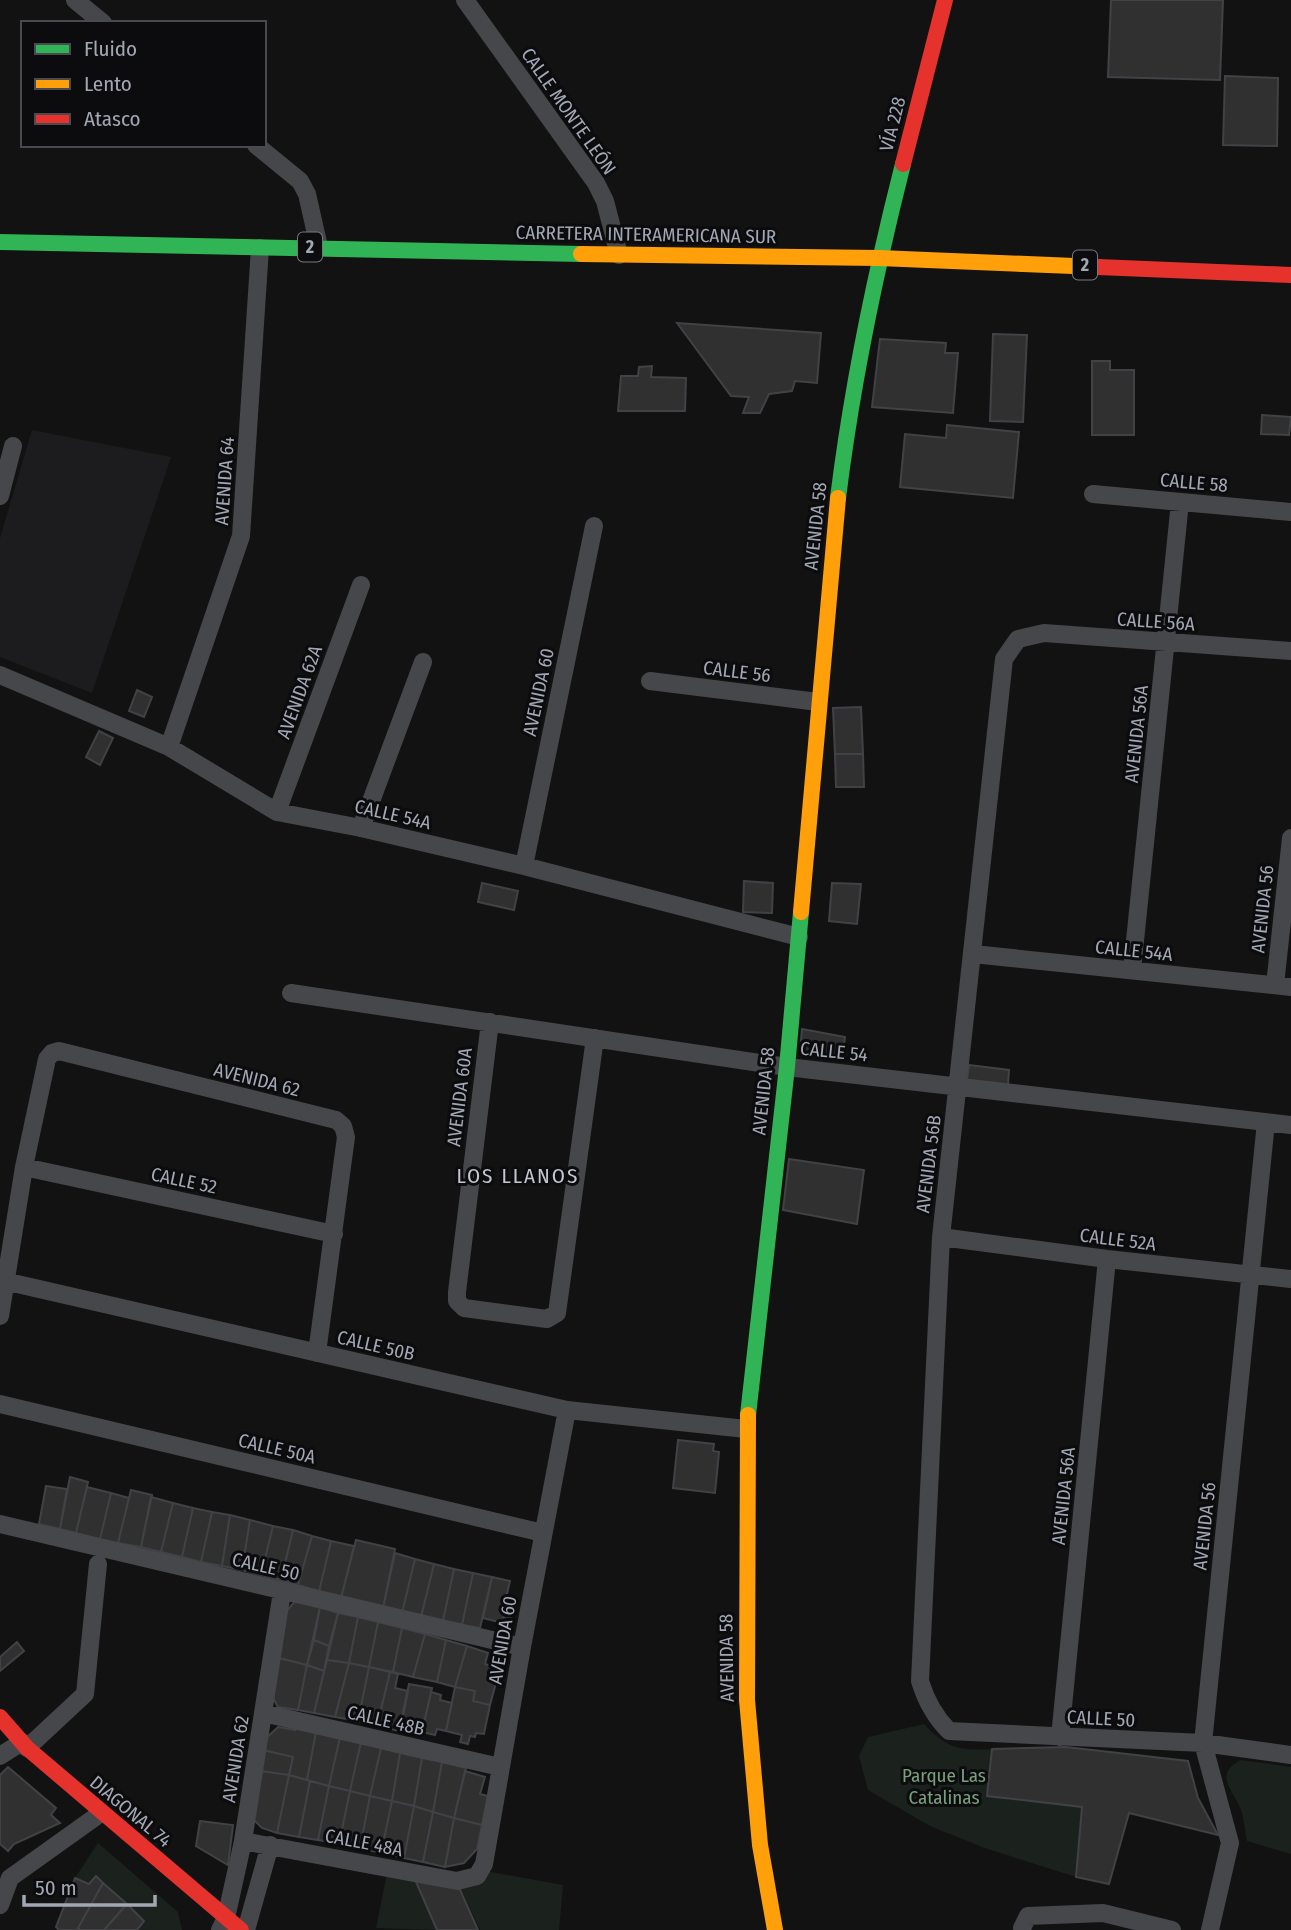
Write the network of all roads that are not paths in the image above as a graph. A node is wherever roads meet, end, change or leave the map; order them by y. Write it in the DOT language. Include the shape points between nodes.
graph roads {
  1 [pos="75,0"];
  2 [pos="465,0"];
  3 [pos="945,0"];
  4 [pos="101,21"];
  5 [pos="258,147"];
  6 [pos="0,242"];
  7 [pos="319,247"];
  8 [pos="260,248"];
  9 [pos="619,255"];
  10 [pos="879,258"];
  11 [pos="1291,275"];
  12 [pos="13,446"];
  13 [pos="1093,494"];
  14 [pos="0,496"];
  15 [pos="1180,502"];
  16 [pos="1291,512"];
  17 [pos="594,526"];
  18 [pos="361,585"];
  19 [pos="1018,639"];
  20 [pos="1167,643"];
  21 [pos="1291,651"];
  22 [pos="423,662"];
  23 [pos="0,675"];
  24 [pos="650,681"];
  25 [pos="818,702"];
  26 [pos="169,747"];
  27 [pos="276,812"];
  28 [pos="361,828"];
  29 [pos="1291,838"];
  30 [pos="524,866"];
  31 [pos="799,937"];
  32 [pos="973,954"];
  33 [pos="1132,970"];
  34 [pos="1283,986"];
  35 [pos="291,993"];
  36 [pos="490,1023"];
  37 [pos="595,1038"];
  38 [pos="787,1067"];
  39 [pos="959,1087"];
  40 [pos="1266,1122"];
  41 [pos="1291,1125"];
  42 [pos="24,1167"];
  43 [pos="334,1234"];
  44 [pos="941,1237"];
  45 [pos="1107,1259"];
  46 [pos="1251,1275"];
  47 [pos="1291,1279"];
  48 [pos="3,1280"];
  49 [pos="0,1316"];
  50 [pos="317,1353"];
  51 [pos="0,1405"];
  52 [pos="567,1410"];
  53 [pos="746,1429"];
  54 [pos="0,1524"];
  55 [pos="544,1533"];
  56 [pos="98,1564"];
  57 [pos="282,1591"];
  58 [pos="522,1647"];
  59 [pos="926,1699"];
  60 [pos="263,1713"];
  61 [pos="3,1724"];
  62 [pos="1060,1737"];
  63 [pos="1203,1743"];
  64 [pos="24,1745"];
  65 [pos="1291,1755"];
  66 [pos="0,1756"];
  67 [pos="500,1767"];
  68 [pos="101,1813"];
  69 [pos="243,1841"];
  70 [pos="270,1845"];
  71 [pos="477,1876"];
  72 [pos="0,1905"];
  73 [pos="223,1924"];
  74 [pos="1021,1928"];
  75 [pos="243,1930"];
  76 [pos="775,1930"];
  77 [pos="1172,1930"];
  78 [pos="1210,1930"];
  1 -- 4 [label="street"];
  2 -- 9 [label="street, CALLE MONTE LEÓN" via="596,183"];
  3 -- 10 [label="main road, VÍA 228"];
  5 -- 7 [label="street" via="300,181"];
  6 -- 8 [label="main road, CARRETERA INTERAMERICANA SUR / 2"];
  7 -- 8 [label="main road, CARRETERA INTERAMERICANA SUR / 2"];
  7 -- 9 [label="main road, CARRETERA INTERAMERICANA SUR / 2"];
  8 -- 26 [label="street, AVENIDA 64" via="242,536"];
  9 -- 10 [label="main road, CARRETERA INTERAMERICANA SUR / 2"];
  10 -- 11 [label="main road, CARRETERA INTERAMERICANA SUR / 2"];
  10 -- 25 [label="main road, AVENIDA 58" via="847,427"];
  12 -- 14 [label="street"];
  13 -- 15 [label="street, CALLE 58"];
  15 -- 16 [label="street, CALLE 58"];
  15 -- 20 [label="street, AVENIDA 56A"];
  17 -- 30 [label="street, AVENIDA 60"];
  18 -- 27 [label="street, AVENIDA 62A"];
  19 -- 20 [label="street, CALLE 56A" via="1044,633"];
  19 -- 32 [label="street, AVENIDA 56B" via="1004,659"];
  20 -- 21 [label="street, CALLE 56A"];
  20 -- 33 [label="street, AVENIDA 56A"];
  22 -- 28 [label="street"];
  23 -- 26 [label="street, CALLE 54A"];
  24 -- 25 [label="street, CALLE 56"];
  25 -- 31 [label="main road, AVENIDA 58"];
  26 -- 27 [label="street, CALLE 54A"];
  27 -- 28 [label="street, CALLE 54A"];
  28 -- 30 [label="street, CALLE 54A"];
  29 -- 34 [label="street, AVENIDA 56"];
  30 -- 31 [label="street, CALLE 54A"];
  31 -- 38 [label="main road, AVENIDA 58"];
  32 -- 33 [label="street, CALLE 54A"];
  32 -- 39 [label="street, AVENIDA 56B"];
  33 -- 34 [label="street, CALLE 54A"];
  35 -- 36 [label="street, CALLE 54"];
  36 -- 37 [label="street, CALLE 54"];
  36 -- 37 [label="street, AVENIDA 60A" via="457,1301 464,1308 547,1319 557,1313"];
  37 -- 38 [label="street, CALLE 54"];
  38 -- 39 [label="street, CALLE 54"];
  38 -- 53 [label="main road, AVENIDA 58"];
  39 -- 40 [label="street, CALLE 54"];
  39 -- 44 [label="street, AVENIDA 56B"];
  40 -- 41 [label="street, CALLE 54"];
  40 -- 46 [label="street, AVENIDA 56"];
  42 -- 43 [label="street, CALLE 52"];
  42 -- 43 [label="street, AVENIDA 62" via="47,1059 59,1051 337,1120 346,1137"];
  42 -- 48 [label="street"];
  43 -- 50 [label="street, AVENIDA 62"];
  44 -- 45 [label="street, CALLE 52A"];
  44 -- 59 [label="street, AVENIDA 56B" via="920,1681"];
  45 -- 46 [label="street, CALLE 52A"];
  45 -- 62 [label="street, AVENIDA 56A"];
  46 -- 47 [label="street, CALLE 52A"];
  46 -- 63 [label="street, AVENIDA 56"];
  48 -- 49 [label="street"];
  48 -- 50 [label="street, CALLE 50B"];
  50 -- 52 [label="street, CALLE 50B"];
  51 -- 55 [label="street, CALLE 50A"];
  52 -- 53 [label="street, CALLE 50B"];
  52 -- 55 [label="street, AVENIDA 60"];
  53 -- 76 [label="main road, AVENIDA 58" via="747,1700 760,1845"];
  54 -- 57 [label="street, CALLE 50"];
  55 -- 58 [label="street, AVENIDA 60"];
  56 -- 64 [label="street" via="85,1694"];
  57 -- 58 [label="street, CALLE 50"];
  57 -- 60 [label="street, AVENIDA 62"];
  58 -- 67 [label="street, AVENIDA 60"];
  59 -- 62 [label="street, CALLE 50" via="949,1731"];
  60 -- 67 [label="street, CALLE 48B"];
  60 -- 69 [label="street, AVENIDA 62"];
  61 -- 64 [label="main road, DIAGONAL 74"];
  62 -- 63 [label="street, CALLE 50"];
  63 -- 65 [label="street, CALLE 50"];
  63 -- 78 [label="street, AVENIDA 56" via="1230,1843"];
  64 -- 66 [label="street"];
  64 -- 68 [label="main road, DIAGONAL 74"];
  67 -- 71 [label="street, AVENIDA 60" via="484,1864"];
  68 -- 72 [label="street" via="10,1878"];
  68 -- 73 [label="main road, DIAGONAL 74"];
  69 -- 70 [label="street, CALLE 48A"];
  69 -- 73 [label="street, AVENIDA 62"];
  70 -- 71 [label="street, CALLE 48A" via="457,1881"];
  70 -- 75 [label="street"];
  73 -- 75 [label="main road, DIAGONAL 74"];
  74 -- 77 [label="street" via="1028,1916 1103,1913"];
}
